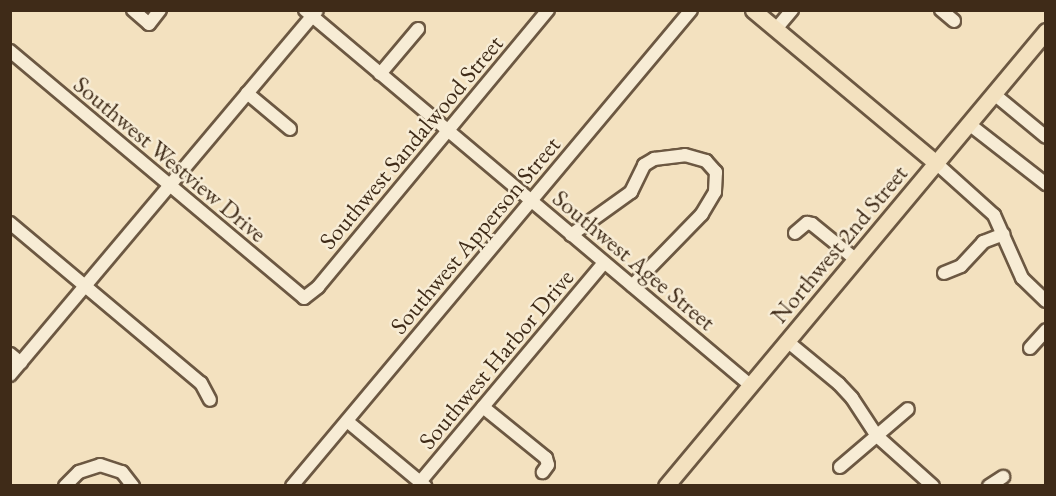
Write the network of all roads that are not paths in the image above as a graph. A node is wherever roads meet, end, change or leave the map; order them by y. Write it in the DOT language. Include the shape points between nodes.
graph roads {
  1 [pos="133,10"];
  2 [pos="160,10"];
  3 [pos="548,10"];
  4 [pos="690,10"];
  5 [pos="753,10"];
  6 [pos="792,10"];
  7 [pos="941,10"];
  8 [pos="311,12"];
  9 [pos="954,21"];
  10 [pos="418,29"];
  11 [pos="776,29"];
  12 [pos="1046,31"];
  13 [pos="10,51"];
  14 [pos="380,74"];
  15 [pos="247,93"];
  16 [pos="994,94"];
  17 [pos="969,124"];
  18 [pos="290,129"];
  19 [pos="448,131"];
  20 [pos="1046,137"];
  21 [pos="936,163"];
  22 [pos="1046,184"];
  23 [pos="169,186"];
  24 [pos="531,201"];
  25 [pos="10,223"];
  26 [pos="795,233"];
  27 [pos="1005,234"];
  28 [pos="571,235"];
  29 [pos="855,260"];
  30 [pos="604,263"];
  31 [pos="944,273"];
  32 [pos="85,286"];
  33 [pos="632,286"];
  34 [pos="304,298"];
  35 [pos="1046,301"];
  36 [pos="1046,330"];
  37 [pos="787,341"];
  38 [pos="1030,348"];
  39 [pos="10,354"];
  40 [pos="21,363"];
  41 [pos="10,375"];
  42 [pos="750,386"];
  43 [pos="210,400"];
  44 [pos="483,407"];
  45 [pos="908,409"];
  46 [pos="347,421"];
  47 [pos="877,436"];
  48 [pos="840,467"];
  49 [pos="543,472"];
  50 [pos="1003,477"];
  51 [pos="422,484"];
  52 [pos="65,486"];
  53 [pos="133,486"];
  54 [pos="292,486"];
  55 [pos="666,486"];
  56 [pos="933,486"];
  57 [pos="989,486"];
  1 -- 2 [label="street" via="149,24"];
  3 -- 19 [label="street, Southwest Sandalwood Street"];
  4 -- 24 [label="street, Southwest Apperson Street"];
  5 -- 11 [label="main road"];
  6 -- 11 [label="street"];
  7 -- 9 [label="street"];
  8 -- 14 [label="street, Southwest Agee Street"];
  8 -- 15 [label="street"];
  10 -- 14 [label="street"];
  11 -- 21 [label="main road"];
  12 -- 16 [label="main road, Northwest 2nd Street"];
  13 -- 23 [label="street, Southwest Westview Drive"];
  14 -- 19 [label="street, Southwest Agee Street"];
  15 -- 18 [label="street"];
  15 -- 23 [label="street"];
  16 -- 17 [label="main road, Northwest 2nd Street"];
  16 -- 20 [label="street"];
  17 -- 21 [label="main road, Northwest 2nd Street"];
  17 -- 22 [label="street"];
  19 -- 24 [label="street, Southwest Agee Street"];
  19 -- 34 [label="street, Southwest Sandalwood Street" via="318,287"];
  21 -- 27 [label="street" via="987,207"];
  21 -- 29 [label="main road, Northwest 2nd Street"];
  23 -- 32 [label="street"];
  23 -- 34 [label="street, Southwest Westview Drive"];
  24 -- 28 [label="street, Southwest Agee Street"];
  24 -- 46 [label="street, Southwest Apperson Street"];
  25 -- 32 [label="street"];
  26 -- 29 [label="street" via="807,223 812,224"];
  27 -- 31 [label="street" via="983,242 961,266"];
  27 -- 35 [label="street" via="1022,279"];
  28 -- 30 [label="street, Southwest Agee Street"];
  28 -- 33 [label="street" via="631,192 644,165 654,159 685,155 706,161 716,172 715,192 706,207"];
  29 -- 37 [label="main road, Northwest 2nd Street"];
  30 -- 33 [label="street, Southwest Agee Street"];
  30 -- 44 [label="street, Southwest Harbor Drive"];
  32 -- 40 [label="street"];
  32 -- 43 [label="street" via="201,384"];
  33 -- 42 [label="street, Southwest Agee Street"];
  36 -- 38 [label="street"];
  37 -- 42 [label="main road, Northwest 2nd Street"];
  37 -- 47 [label="street" via="846,391"];
  39 -- 40 [label="street"];
  40 -- 41 [label="street"];
  42 -- 55 [label="main road, Northwest 2nd Street"];
  44 -- 49 [label="street" via="546,459 548,465"];
  44 -- 51 [label="street, Southwest Harbor Drive"];
  45 -- 47 [label="street"];
  46 -- 51 [label="street"];
  46 -- 54 [label="street, Southwest Apperson Street"];
  47 -- 48 [label="street"];
  47 -- 56 [label="street"];
  50 -- 57 [label="street"];
  52 -- 53 [label="street" via="79,472 100,465 122,472"];
}
